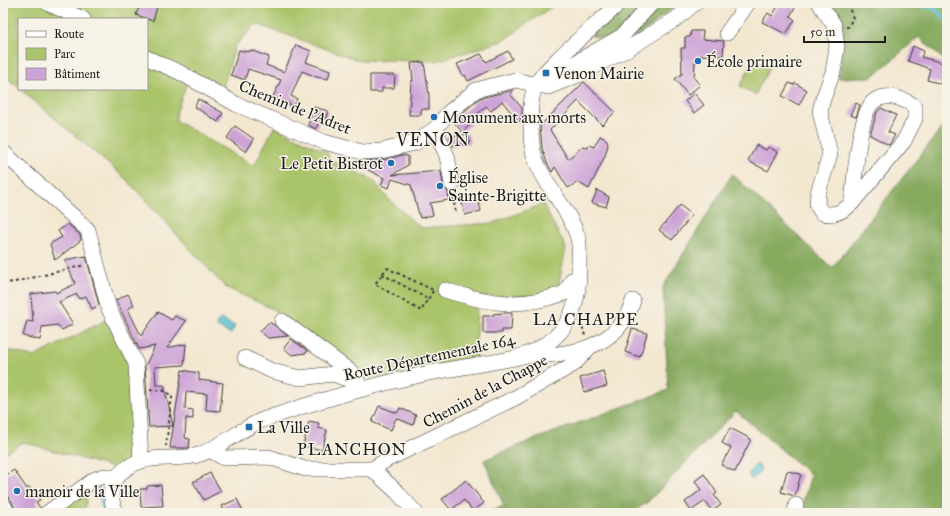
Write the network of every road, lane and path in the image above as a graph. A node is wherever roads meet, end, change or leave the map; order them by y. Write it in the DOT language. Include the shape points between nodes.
graph roads {
  1 [pos="47,3"];
  2 [pos="617,3"];
  3 [pos="652,3"];
  4 [pos="695,3"];
  5 [pos="748,3"];
  6 [pos="819,3"];
  7 [pos="847,3"];
  8 [pos="80,18"];
  9 [pos="834,25"];
  10 [pos="727,33"];
  11 [pos="148,58"];
  12 [pos="542,85"];
  13 [pos="435,129"];
  14 [pos="3,152"];
  15 [pos="452,184"];
  16 [pos="452,201"];
  17 [pos="852,203"];
  18 [pos="456,214"];
  19 [pos="96,262"];
  20 [pos="382,274"];
  21 [pos="578,280"];
  22 [pos="3,283"];
  23 [pos="439,290"];
  24 [pos="428,299"];
  25 [pos="633,301"];
  26 [pos="282,321"];
  27 [pos="587,350"];
  28 [pos="519,357"];
  29 [pos="245,358"];
  30 [pos="360,386"];
  31 [pos="136,389"];
  32 [pos="210,450"];
  33 [pos="165,457"];
  34 [pos="141,461"];
  35 [pos="372,469"];
  36 [pos="116,478"];
  37 [pos="3,505"];
  38 [pos="8,513"];
  39 [pos="47,513"];
  40 [pos="115,513"];
  41 [pos="416,513"];
  1 -- 8 [label="street"];
  2 -- 12 [label="street, Route Départementale 164" via="560,58"];
  3 -- 12 [label="street" via="622,36"];
  4 -- 12 [label="street" via="676,19 629,48 578,75"];
  5 -- 10 [label="street"];
  6 -- 9 [label="street"];
  7 -- 9 [label="path" via="853,18 848,28"];
  9 -- 17 [label="street" via="837,46 833,72 820,111 830,154 817,205 822,213 831,216 845,210"];
  11 -- 13 [label="street, Chemin de l'Adret" via="236,104 324,142 347,149 362,152 397,148 415,143"];
  12 -- 13 [label="street, Chemin de l'Adret" via="515,80 476,90 448,112"];
  12 -- 21 [label="street, Route Départementale 164" via="530,109 531,143 535,159 567,210 578,239"];
  13 -- 15 [label="street" via="447,156"];
  14 -- 19 [label="street" via="88,230"];
  16 -- 18 [label="path"];
  17 -- 17 [label="street" via="864,116 874,101 887,97 903,99 915,106 915,119 904,141"];
  19 -- 22 [label="path"];
  19 -- 31 [label="street" via="109,309 136,364"];
  20 -- 23 [label="path" via="387,268"];
  20 -- 24 [label="path"];
  20 -- 24 [label="path" via="375,284 421,311"];
  21 -- 23 [label="street" via="572,280 565,293 527,303 486,301"];
  21 -- 28 [label="street, Route Départementale 164" via="574,308 568,324 552,341 534,352"];
  23 -- 24 [label="path"];
  25 -- 27 [label="street" via="618,330"];
  26 -- 30 [label="street" via="355,375"];
  27 -- 28 [label="street" via="549,356"];
  27 -- 35 [label="street, Chemin de la Chappe" via="574,364 515,398"];
  28 -- 30 [label="street, Route Départementale 164"];
  29 -- 30 [label="street" via="272,371 300,378 333,374"];
  30 -- 32 [label="street, Route Départementale 164" via="260,421"];
  31 -- 33 [label="path" via="166,391 172,397"];
  31 -- 34 [label="street"];
  32 -- 33 [label="street, Route Départementale 164" via="192,456"];
  32 -- 35 [label="street" via="224,458 270,457 305,469"];
  33 -- 34 [label="street, Route Départementale 164"];
  34 -- 36 [label="street, Route Départementale 164"];
  35 -- 41 [label="street"];
  36 -- 39 [label="street" via="104,476 95,479"];
  36 -- 40 [label="street" via="111,492"];
  37 -- 38 [label="street"];
}
